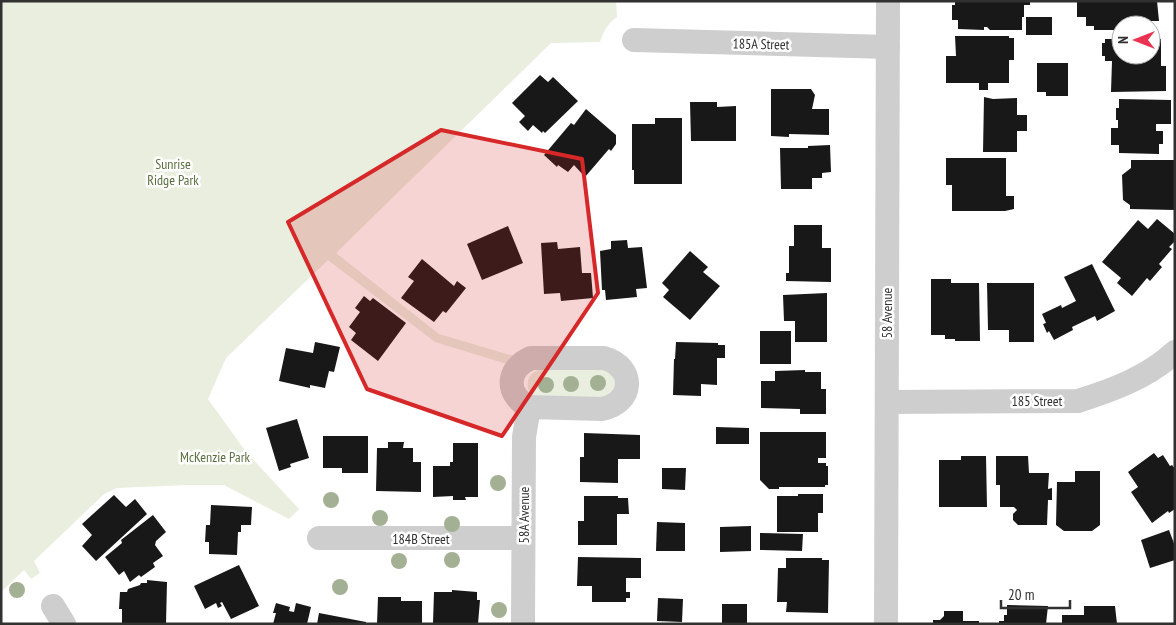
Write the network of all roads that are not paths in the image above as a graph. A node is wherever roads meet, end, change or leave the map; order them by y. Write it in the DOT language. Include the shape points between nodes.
graph roads {
  1 [pos="888,1"];
  2 [pos="634,40"];
  3 [pos="888,47"];
  4 [pos="1175,352"];
  5 [pos="887,402"];
  6 [pos="529,407"];
  7 [pos="319,538"];
  8 [pos="524,538"];
  9 [pos="523,624"];
  10 [pos="886,624"];
  1 -- 3 [label="street, 58 Avenue"];
  2 -- 3 [label="street, 185A Street"];
  3 -- 5 [label="street, 58 Avenue"];
  4 -- 5 [label="street, 185 Street" via="1141,377 1105,393 1078,400"];
  5 -- 10 [label="street, 58 Avenue"];
  6 -- 8 [label="street, 58A Avenue" via="524,437"];
  7 -- 8 [label="street, 184B Street"];
  8 -- 9 [label="street, 58A Avenue"];
}
